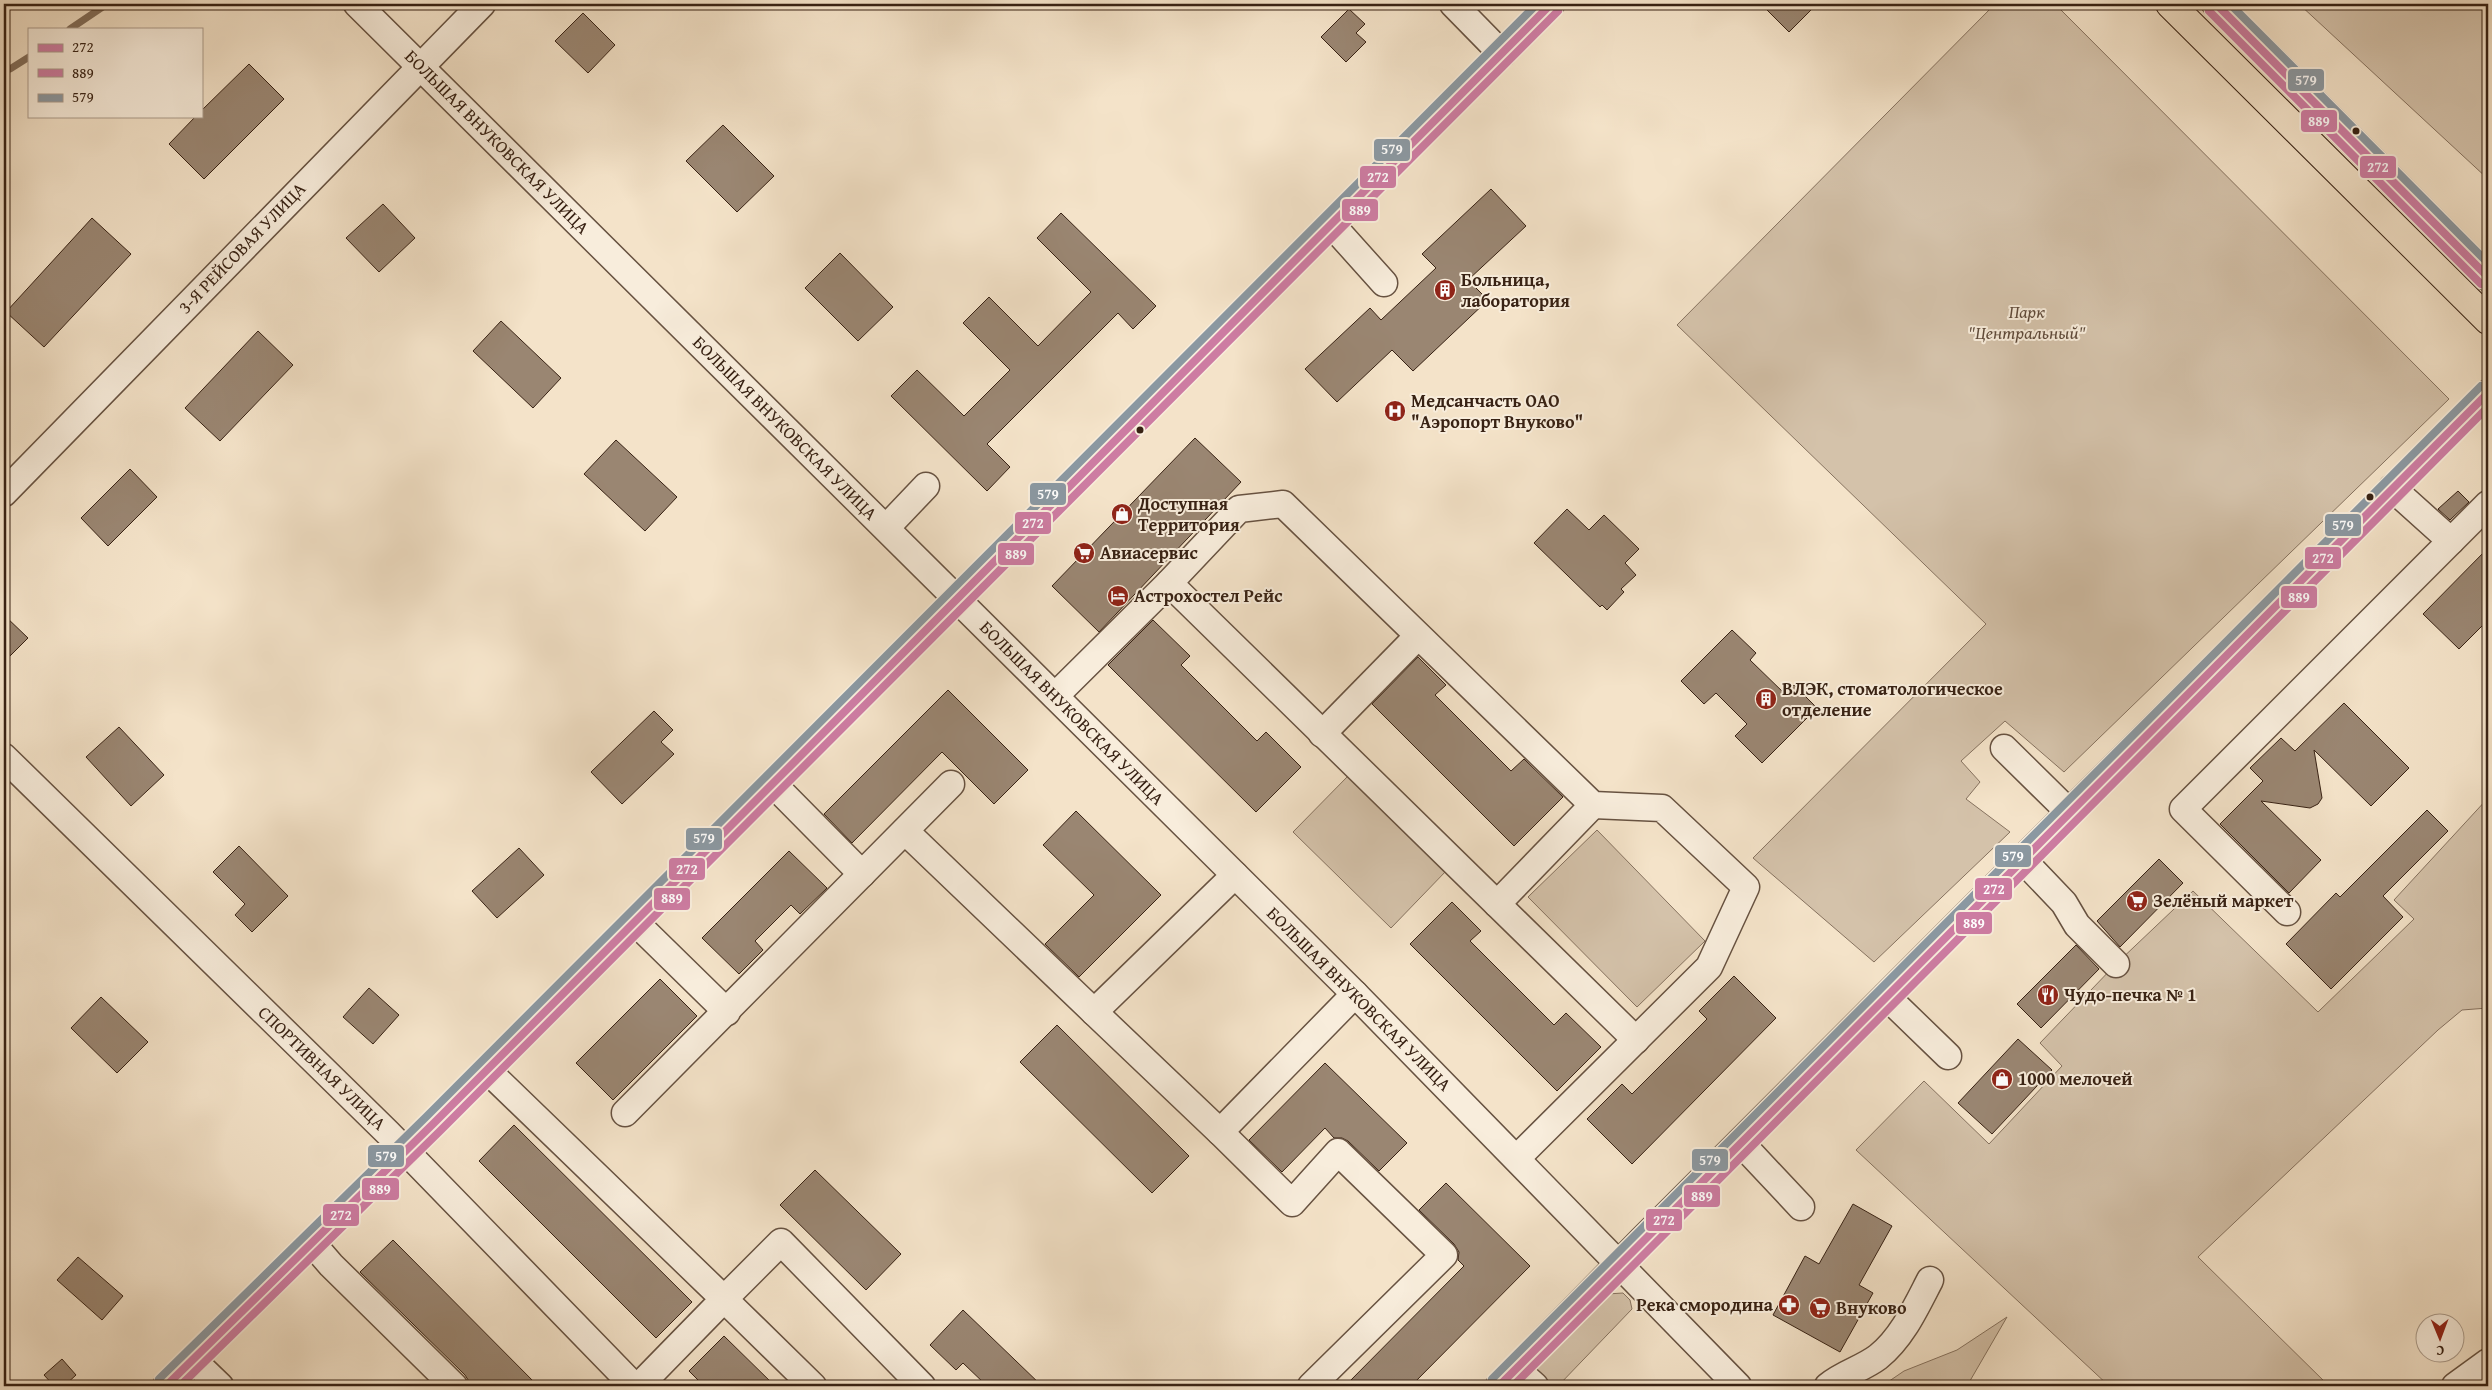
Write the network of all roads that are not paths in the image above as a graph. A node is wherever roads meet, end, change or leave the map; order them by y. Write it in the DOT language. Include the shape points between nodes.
graph roads {
  1 [pos="357,4"];
  2 [pos="482,4"];
  3 [pos="1452,4"];
  4 [pos="1551,4"];
  5 [pos="2170,4"];
  6 [pos="2216,4"];
  7 [pos="1502,54"];
  8 [pos="420,66"];
  9 [pos="1331,224"];
  10 [pos="2488,277"];
  11 [pos="1384,283"];
  12 [pos="2488,320"];
  13 [pos="2488,393"];
  14 [pos="926,486"];
  15 [pos="2392,488"];
  16 [pos="4,493"];
  17 [pos="2488,504"];
  18 [pos="886,528"];
  19 [pos="2451,541"];
  20 [pos="1169,582"];
  21 [pos="957,599"];
  22 [pos="1418,636"];
  23 [pos="1055,696"];
  24 [pos="1322,734"];
  25 [pos="2004,748"];
  26 [pos="4,757"];
  27 [pos="773,784"];
  28 [pos="950,784"];
  29 [pos="1593,805"];
  30 [pos="2070,812"];
  31 [pos="905,831"];
  32 [pos="2022,859"];
  33 [pos="862,874"];
  34 [pos="1235,874"];
  35 [pos="1497,904"];
  36 [pos="2287,912"];
  37 [pos="635,922"];
  38 [pos="2116,964"];
  39 [pos="1354,994"];
  40 [pos="1886,996"];
  41 [pos="727,1012"];
  42 [pos="1094,1012"];
  43 [pos="1636,1040"];
  44 [pos="1948,1056"];
  45 [pos="487,1070"];
  46 [pos="625,1113"];
  47 [pos="1220,1132"];
  48 [pos="1740,1142"];
  49 [pos="405,1151"];
  50 [pos="1517,1158"];
  51 [pos="1801,1207"];
  52 [pos="312,1243"];
  53 [pos="1619,1264"];
  54 [pos="1930,1280"];
  55 [pos="724,1299"];
  56 [pos="193,1360"];
  57 [pos="2488,1362"];
  58 [pos="1508,1378"];
  59 [pos="166,1386"];
  60 [pos="220,1386"];
  61 [pos="454,1386"];
  62 [pos="634,1386"];
  63 [pos="639,1386"];
  64 [pos="813,1386"];
  65 [pos="922,1386"];
  66 [pos="1311,1386"];
  67 [pos="1535,1386"];
  68 [pos="1738,1386"];
  69 [pos="1828,1386"];
  70 [pos="2455,1386"];
  1 -- 8 [label="street, БОЛЬШАЯ ВНУКОВСКАЯ УЛИЦА"];
  2 -- 8 [label="street, 3-Я РЕЙСОВАЯ УЛИЦА"];
  3 -- 7 [label="street"];
  4 -- 7 [label="street"];
  5 -- 12 [label="main road"];
  6 -- 10 [label="main road"];
  7 -- 9 [label="street"];
  8 -- 16 [label="street, 3-Я РЕЙСОВАЯ УЛИЦА"];
  8 -- 18 [label="street, БОЛЬШАЯ ВНУКОВСКАЯ УЛИЦА"];
  9 -- 11 [label="street"];
  9 -- 21 [label="street"];
  13 -- 15 [label="street"];
  14 -- 18 [label="street"];
  15 -- 19 [label="street"];
  15 -- 30 [label="street"];
  17 -- 19 [label="street"];
  18 -- 21 [label="street, БОЛЬШАЯ ВНУКОВСКАЯ УЛИЦА"];
  19 -- 36 [label="street" via="2183,809"];
  20 -- 22 [label="street" via="1238,509 1283,504"];
  20 -- 23 [label="street"];
  20 -- 24 [label="street"];
  21 -- 23 [label="street, БОЛЬШАЯ ВНУКОВСКАЯ УЛИЦА"];
  21 -- 27 [label="street"];
  22 -- 24 [label="street"];
  22 -- 29 [label="street"];
  23 -- 34 [label="street, БОЛЬШАЯ ВНУКОВСКАЯ УЛИЦА"];
  24 -- 35 [label="street"];
  25 -- 30 [label="street"];
  26 -- 49 [label="street, СПОРТИВНАЯ УЛИЦА"];
  27 -- 33 [label="street"];
  27 -- 37 [label="street"];
  28 -- 31 [label="street"];
  29 -- 35 [label="street"];
  29 -- 43 [label="street" via="1662,808 1746,887 1709,967"];
  30 -- 32 [label="street"];
  31 -- 33 [label="street"];
  31 -- 42 [label="street"];
  32 -- 38 [label="street" via="2064,903 2078,926"];
  32 -- 40 [label="street"];
  33 -- 41 [label="street"];
  34 -- 39 [label="street, БОЛЬШАЯ ВНУКОВСКАЯ УЛИЦА"];
  34 -- 42 [label="street"];
  35 -- 43 [label="street"];
  37 -- 41 [label="street"];
  37 -- 45 [label="street"];
  39 -- 47 [label="street"];
  39 -- 50 [label="street, БОЛЬШАЯ ВНУКОВСКАЯ УЛИЦА"];
  40 -- 44 [label="street"];
  40 -- 48 [label="street"];
  41 -- 46 [label="street"];
  42 -- 47 [label="street"];
  43 -- 50 [label="street"];
  45 -- 49 [label="street"];
  45 -- 55 [label="street"];
  47 -- 66 [label="street" via="1292,1203 1338,1152 1444,1256"];
  48 -- 51 [label="street"];
  48 -- 53 [label="street"];
  49 -- 52 [label="street"];
  49 -- 62 [label="street, СПОРТИВНАЯ УЛИЦА"];
  50 -- 53 [label="street, БОЛЬШАЯ ВНУКОВСКАЯ УЛИЦА"];
  52 -- 56 [label="street"];
  52 -- 61 [label="street"];
  53 -- 58 [label="street"];
  53 -- 68 [label="street, БОЛЬШАЯ ВНУКОВСКАЯ УЛИЦА"];
  54 -- 69 [label="street" via="1907,1324 1878,1357 1841,1375"];
  55 -- 63 [label="street"];
  55 -- 64 [label="street"];
  55 -- 65 [label="street" via="781,1242"];
  56 -- 59 [label="street"];
  56 -- 60 [label="street"];
  57 -- 70 [label="street"];
  58 -- 67 [label="street"];
}
